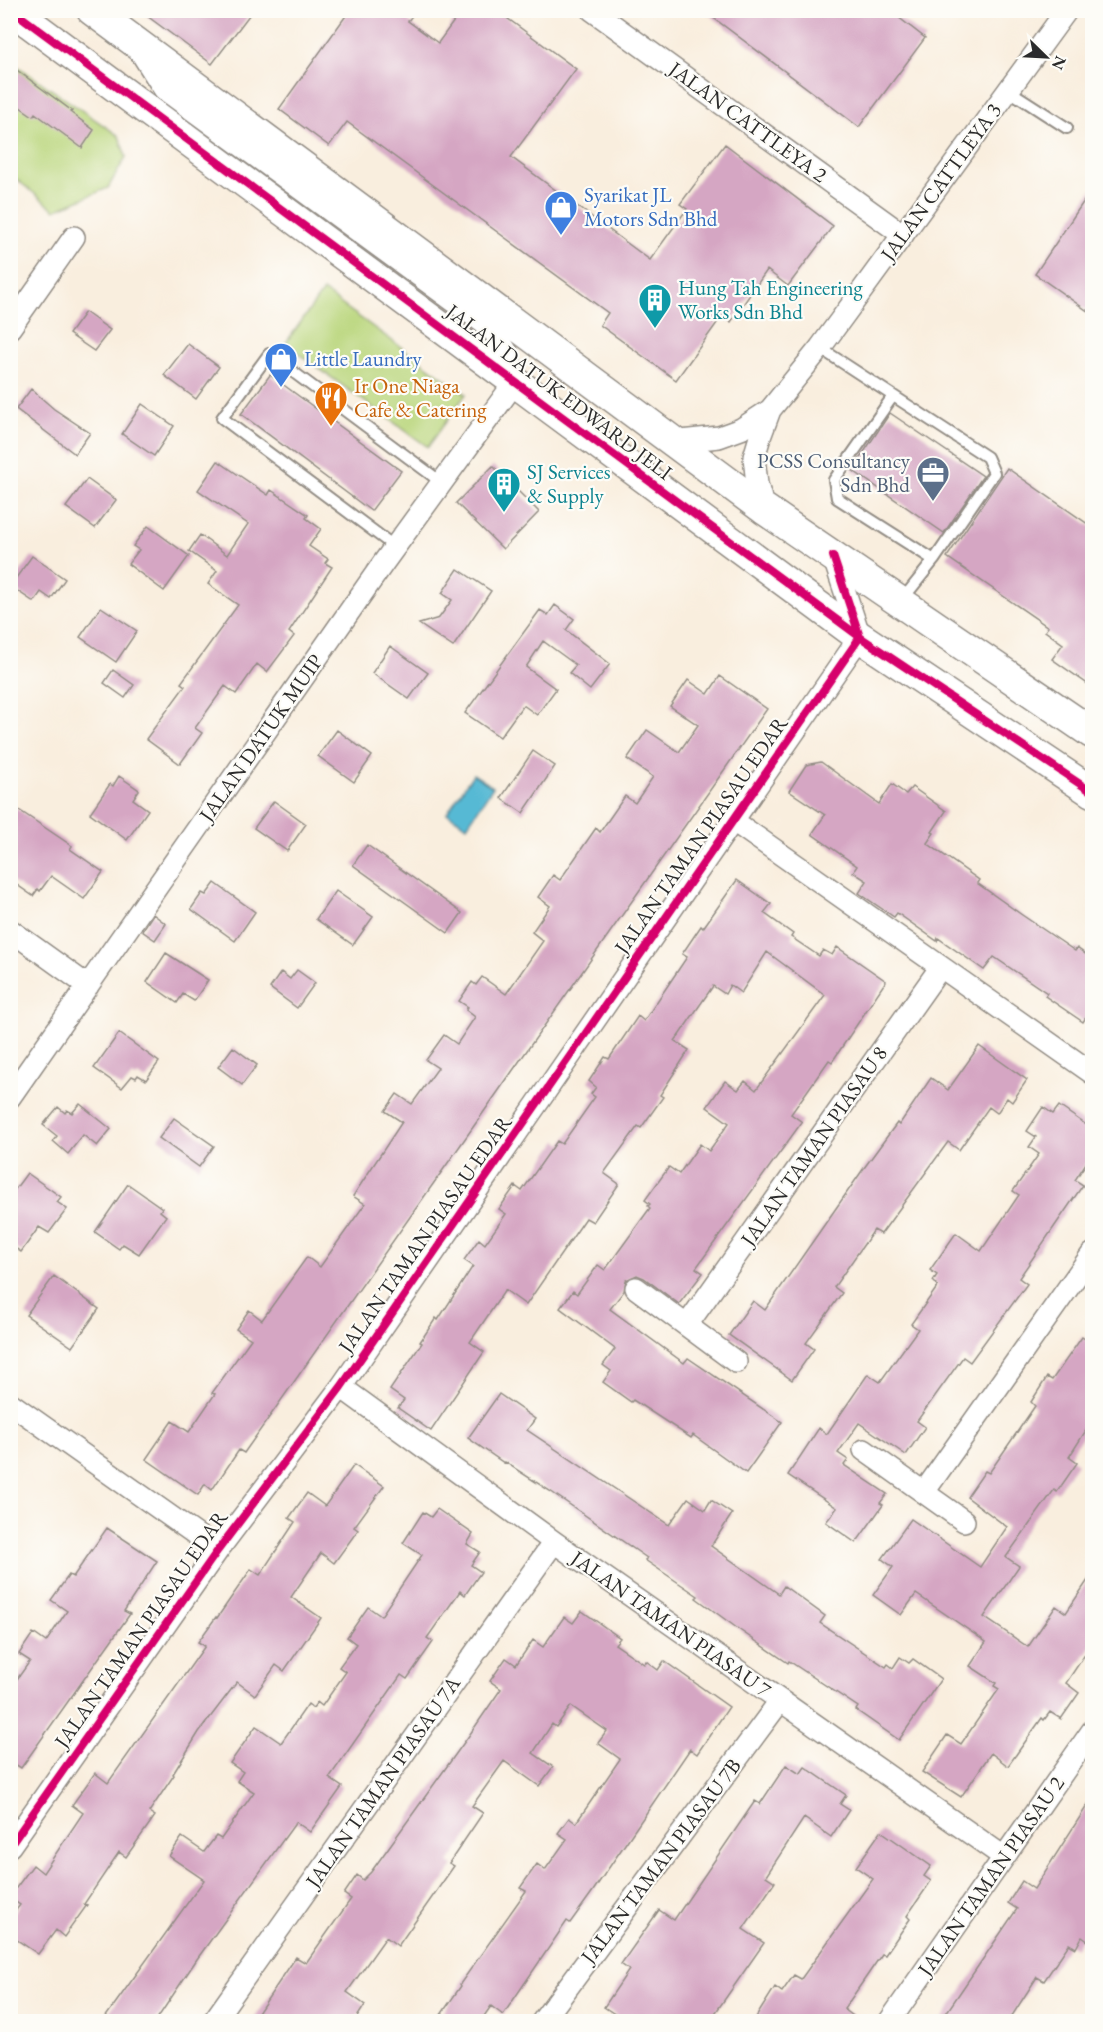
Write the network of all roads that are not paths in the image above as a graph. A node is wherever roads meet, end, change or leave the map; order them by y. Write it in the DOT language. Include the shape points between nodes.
graph roads {
  1 [pos="12,10"];
  2 [pos="92,10"];
  3 [pos="592,10"];
  4 [pos="1067,10"];
  5 [pos="135,42"];
  6 [pos="1008,90"];
  7 [pos="1067,128"];
  8 [pos="903,235"];
  9 [pos="74,237"];
  10 [pos="10,328"];
  11 [pos="820,348"];
  12 [pos="515,382"];
  13 [pos="893,396"];
  14 [pos="770,410"];
  15 [pos="671,442"];
  16 [pos="441,482"];
  17 [pos="764,509"];
  18 [pos="395,547"];
  19 [pos="833,556"];
  20 [pos="934,560"];
  21 [pos="900,603"];
  22 [pos="860,637"];
  23 [pos="1092,733"];
  24 [pos="1092,792"];
  25 [pos="732,820"];
  26 [pos="10,930"];
  27 [pos="940,968"];
  28 [pos="88,986"];
  29 [pos="1092,1073"];
  30 [pos="10,1098"];
  31 [pos="1092,1254"];
  32 [pos="636,1288"];
  33 [pos="687,1325"];
  34 [pos="736,1362"];
  35 [pos="341,1387"];
  36 [pos="10,1403"];
  37 [pos="864,1450"];
  38 [pos="924,1492"];
  39 [pos="964,1521"];
  40 [pos="554,1542"];
  41 [pos="218,1550"];
  42 [pos="780,1701"];
  43 [pos="1092,1731"];
  44 [pos="10,1846"];
  45 [pos="1004,1857"];
  46 [pos="213,2022"];
  47 [pos="542,2022"];
  48 [pos="889,2022"];
  1 -- 12 [label="street, JALAN DATUK EDWARD JELI"];
  2 -- 5 [label="street, JALAN DATUK EDWARD JELI"];
  3 -- 8 [label="street, JALAN CATTLEYA 2"];
  4 -- 6 [label="street, JALAN CATTLEYA 3"];
  5 -- 12 [label="street" via="164,89 492,329 507,352"];
  5 -- 15 [label="street, JALAN DATUK EDWARD JELI"];
  6 -- 7 [label="lane"];
  6 -- 8 [label="street, JALAN CATTLEYA 3"];
  8 -- 11 [label="street, JALAN CATTLEYA 3"];
  9 -- 10 [label="street"];
  11 -- 13 [label="lane"];
  11 -- 14 [label="street, JALAN CATTLEYA 3"];
  12 -- 16 [label="street, JALAN DATUK MUIP"];
  12 -- 22 [label="street, JALAN DATUK EDWARD JELI"];
  13 -- 20 [label="lane" via="987,457 994,473"];
  13 -- 20 [label="lane" via="834,480 837,498"];
  14 -- 15 [label="street, JALAN CATTLEYA 3" via="741,429 718,437"];
  14 -- 17 [label="street, JALAN CATTLEYA 3" via="754,457"];
  15 -- 17 [label="street, JALAN DATUK EDWARD JELI"];
  16 -- 18 [label="street, JALAN DATUK MUIP"];
  16 -- 18 [label="lane" via="269,354 222,418"];
  17 -- 19 [label="street, JALAN DATUK EDWARD JELI"];
  18 -- 28 [label="street, JALAN DATUK MUIP"];
  19 -- 21 [label="street, JALAN DATUK EDWARD JELI"];
  19 -- 22 [label="street"];
  20 -- 21 [label="lane"];
  21 -- 23 [label="street, JALAN DATUK EDWARD JELI"];
  22 -- 24 [label="street, JALAN DATUK EDWARD JELI"];
  22 -- 25 [label="street, JALAN TAMAN PIASAU EDAR"];
  25 -- 27 [label="street, JALAN TAMAN PIASAU EDAR"];
  25 -- 35 [label="street, JALAN TAMAN PIASAU EDAR"];
  26 -- 28 [label="street"];
  27 -- 29 [label="street, JALAN TAMAN PIASAU EDAR"];
  27 -- 33 [label="street, JALAN TAMAN PIASAU 8"];
  28 -- 30 [label="street, JALAN DATUK MUIP"];
  31 -- 38 [label="street"];
  32 -- 33 [label="street"];
  33 -- 34 [label="street"];
  35 -- 40 [label="street, JALAN TAMAN PIASAU 7"];
  35 -- 41 [label="street, JALAN TAMAN PIASAU EDAR"];
  36 -- 41 [label="street"];
  37 -- 38 [label="street"];
  38 -- 39 [label="street"];
  40 -- 42 [label="street, JALAN TAMAN PIASAU 7"];
  40 -- 46 [label="street, JALAN TAMAN PIASAU 7A"];
  41 -- 44 [label="street, JALAN TAMAN PIASAU EDAR"];
  42 -- 45 [label="street, JALAN TAMAN PIASAU 7"];
  42 -- 47 [label="street, JALAN TAMAN PIASAU 7B"];
  43 -- 45 [label="street, JALAN TAMAN PIASAU 2"];
  45 -- 48 [label="street, JALAN TAMAN PIASAU 2"];
}
